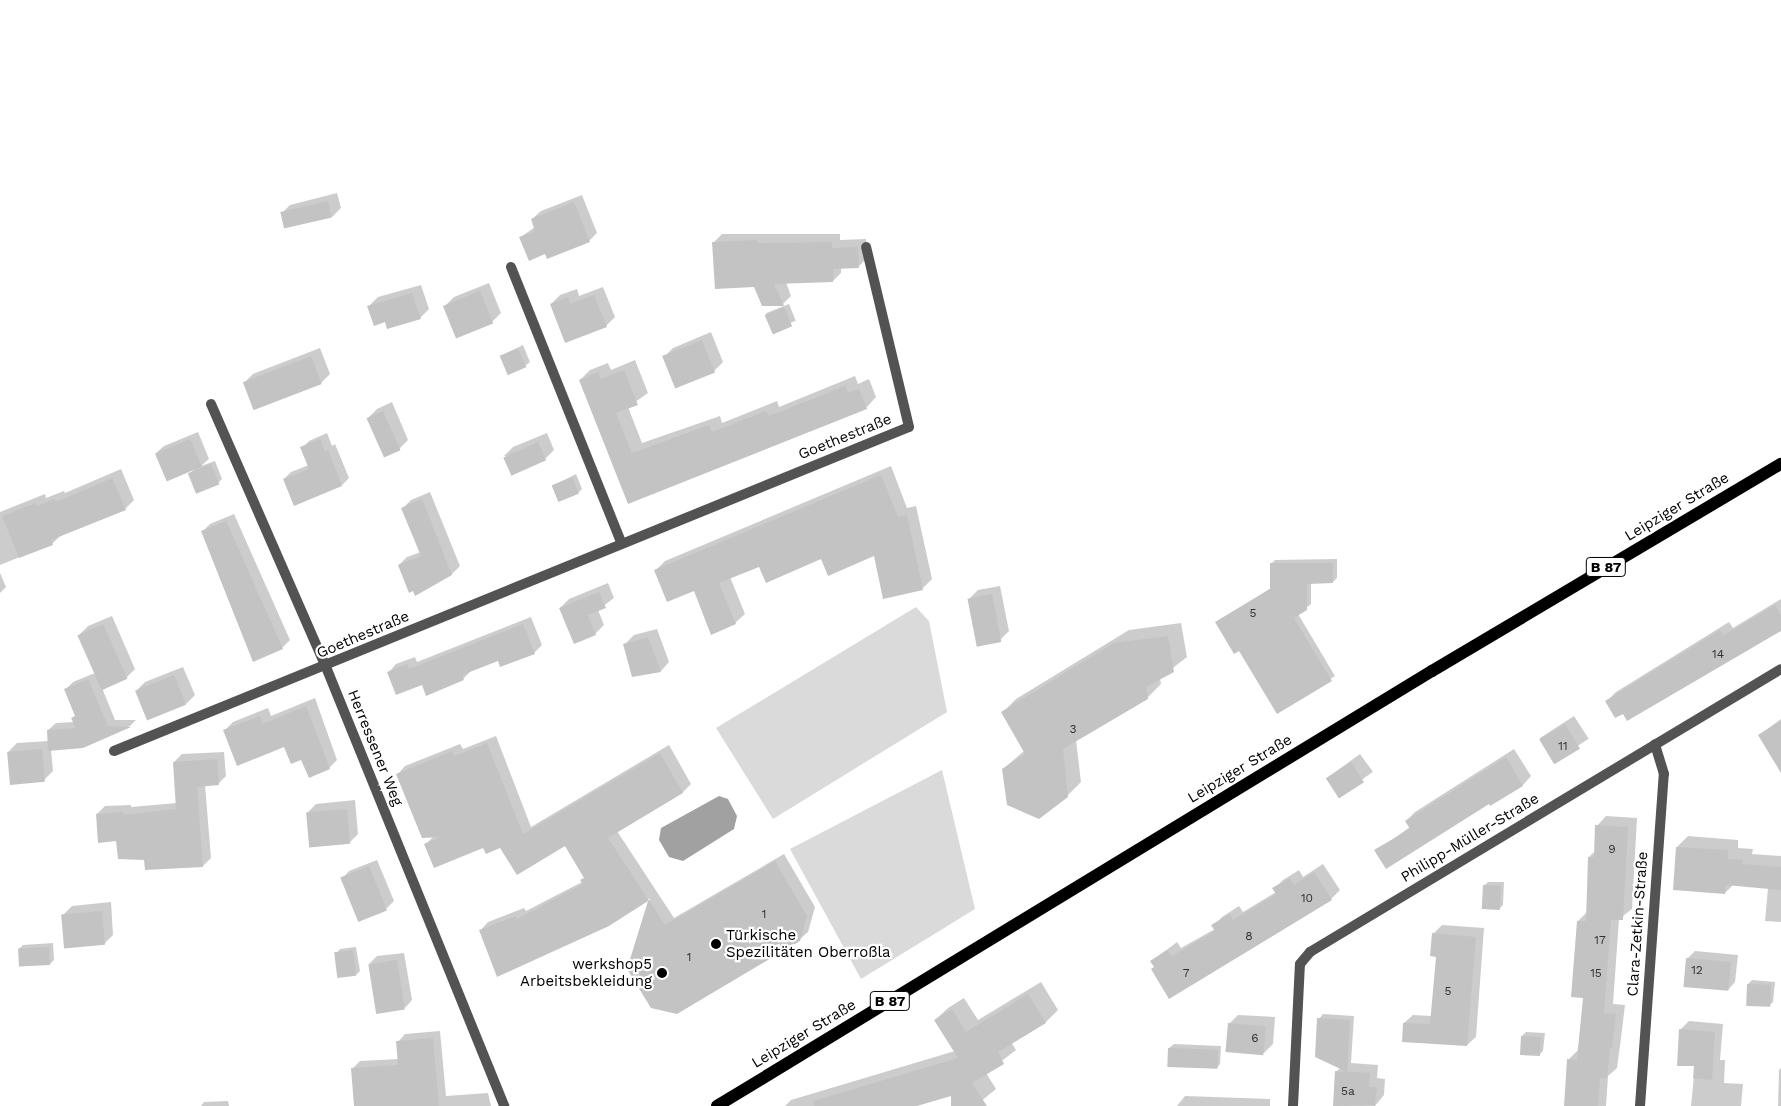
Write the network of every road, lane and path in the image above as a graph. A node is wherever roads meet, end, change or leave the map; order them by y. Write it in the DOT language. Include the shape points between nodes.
graph roads {
  1 [pos="866,247"];
  2 [pos="511,267"];
  3 [pos="211,404"];
  4 [pos="1781,464"];
  5 [pos="622,544"];
  6 [pos="326,667"];
  7 [pos="1781,669"];
  8 [pos="1656,744"];
  9 [pos="114,751"];
  10 [pos="504,1106"];
  11 [pos="718,1106"];
  12 [pos="1293,1106"];
  13 [pos="1640,1106"];
  1 -- 5 [label="street, Goethestraße" via="909,427"];
  2 -- 5 [label="street"];
  3 -- 6 [label="street, Herressener Weg"];
  4 -- 11 [label="main road, Leipziger Straße / B 87" via="1424,676"];
  5 -- 6 [label="street, Goethestraße"];
  6 -- 9 [label="street, Goethestraße"];
  6 -- 10 [label="street, Herressener Weg"];
  7 -- 8 [label="street, Philipp-Müller-Straße"];
  8 -- 12 [label="street, Philipp-Müller-Straße" via="1310,952 1300,964"];
  8 -- 13 [label="street, Clara-Zetkin-Straße" via="1664,774"];
}
